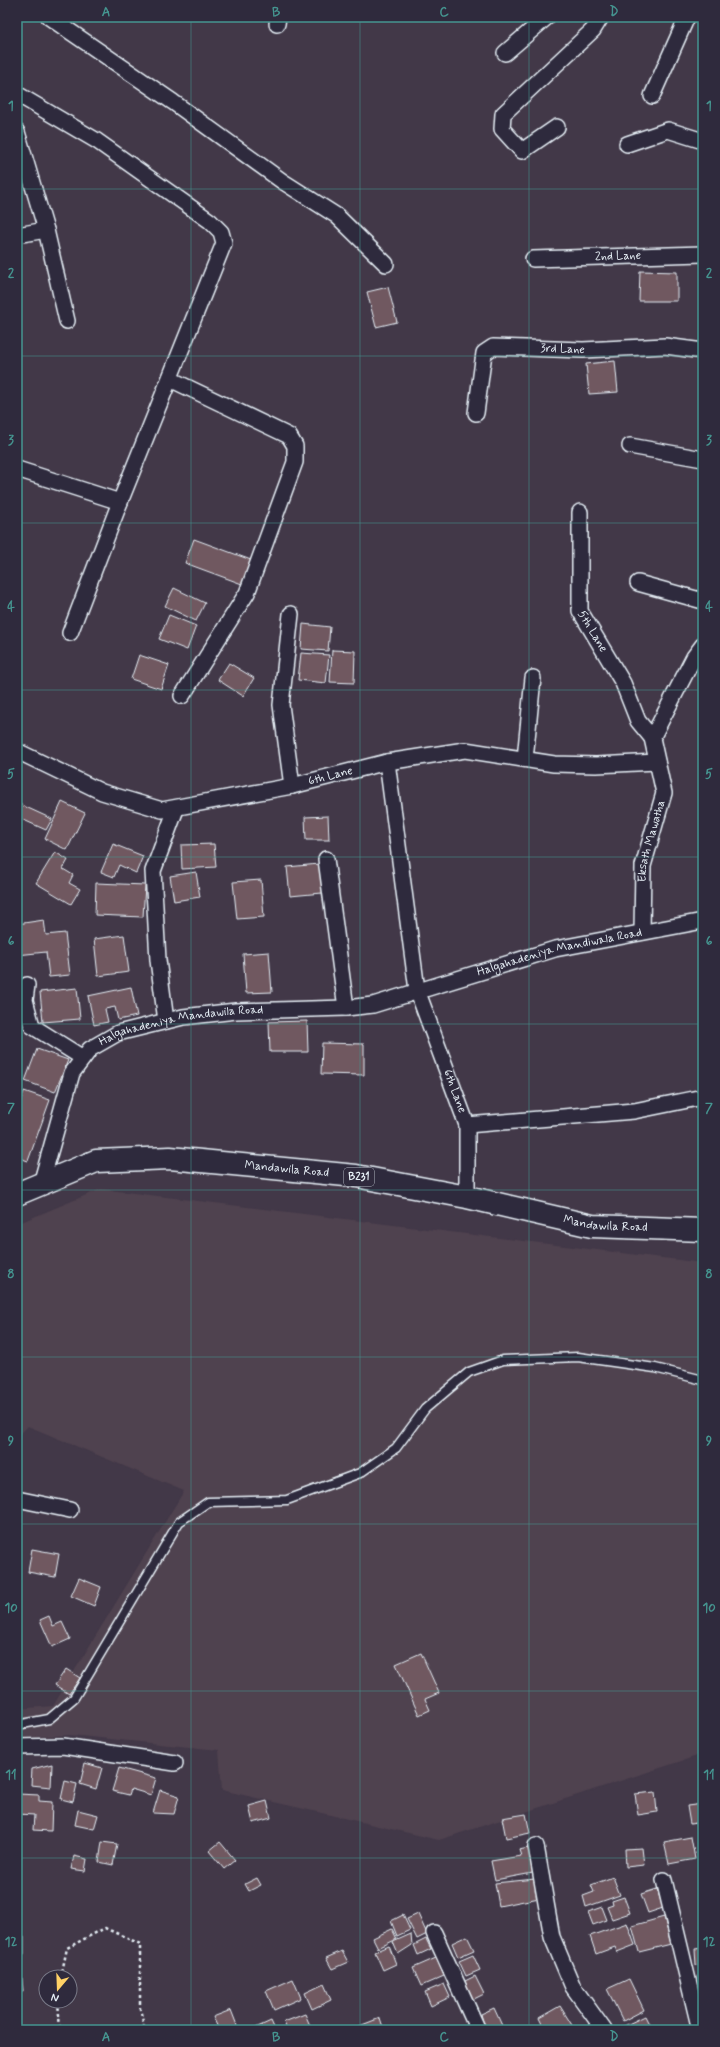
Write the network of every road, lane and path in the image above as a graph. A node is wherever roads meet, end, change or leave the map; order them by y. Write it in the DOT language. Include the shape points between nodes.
graph roads {
  1 [pos="49,17"];
  2 [pos="547,17"];
  3 [pos="601,17"];
  4 [pos="687,17"];
  5 [pos="505,53"];
  6 [pos="17,94"];
  7 [pos="652,96"];
  8 [pos="557,127"];
  9 [pos="17,132"];
  10 [pos="703,141"];
  11 [pos="627,144"];
  12 [pos="46,230"];
  13 [pos="17,235"];
  14 [pos="703,254"];
  15 [pos="532,259"];
  16 [pos="386,264"];
  17 [pos="67,321"];
  18 [pos="703,351"];
  19 [pos="170,379"];
  20 [pos="476,413"];
  21 [pos="630,446"];
  22 [pos="703,459"];
  23 [pos="17,469"];
  24 [pos="120,502"];
  25 [pos="580,512"];
  26 [pos="638,582"];
  27 [pos="703,601"];
  28 [pos="292,614"];
  29 [pos="70,633"];
  30 [pos="703,644"];
  31 [pos="533,678"];
  32 [pos="182,696"];
  33 [pos="652,738"];
  34 [pos="17,751"];
  35 [pos="524,760"];
  36 [pos="387,762"];
  37 [pos="657,762"];
  38 [pos="292,786"];
  39 [pos="176,809"];
  40 [pos="326,859"];
  41 [pos="703,921"];
  42 [pos="642,932"];
  43 [pos="27,985"];
  44 [pos="417,990"];
  45 [pos="346,1008"];
  46 [pos="166,1021"];
  47 [pos="83,1058"];
  48 [pos="703,1098"];
  49 [pos="467,1125"];
  50 [pos="41,1184"];
  51 [pos="17,1194"];
  52 [pos="467,1197"];
  53 [pos="703,1230"];
  54 [pos="703,1380"];
  55 [pos="17,1498"];
  56 [pos="70,1510"];
  57 [pos="17,1725"];
  58 [pos="17,1747"];
  59 [pos="175,1763"];
  60 [pos="536,1846"];
  61 [pos="664,1880"];
  62 [pos="434,1933"];
  63 [pos="63,1969"];
  64 [pos="59,2009"];
  65 [pos="60,2030"];
  66 [pos="145,2030"];
  67 [pos="478,2030"];
  68 [pos="604,2030"];
  69 [pos="700,2030"];
  1 -- 16 [label="street" via="282,181 337,216"];
  2 -- 5 [label="street"];
  3 -- 8 [label="street" via="593,30 503,114 502,129 522,151"];
  4 -- 7 [label="street"];
  6 -- 19 [label="street" via="97,141 210,221 221,232 224,243"];
  9 -- 12 [label="street"];
  10 -- 11 [label="street" via="668,130"];
  12 -- 13 [label="street"];
  12 -- 17 [label="street"];
  14 -- 15 [label="street, 2nd Lane"];
  18 -- 20 [label="street, 3rd Lane" via="665,346 583,350 493,347 484,353"];
  19 -- 24 [label="street"];
  19 -- 32 [label="street" via="289,436 295,446 295,462 247,593"];
  21 -- 22 [label="street"];
  23 -- 24 [label="street"];
  24 -- 29 [label="street"];
  25 -- 33 [label="street, 5th Lane" via="580,611 623,684 638,721"];
  26 -- 27 [label="street"];
  28 -- 38 [label="street" via="281,705"];
  30 -- 33 [label="street"];
  31 -- 35 [label="street"];
  33 -- 37 [label="street, Eksath Mawatha"];
  34 -- 39 [label="street, 6th Lane" via="102,792 162,810"];
  35 -- 36 [label="street, 6th Lane" via="465,750"];
  35 -- 37 [label="street, 6th Lane" via="568,764"];
  36 -- 38 [label="street, 6th Lane"];
  36 -- 44 [label="street, 6th Lane"];
  37 -- 42 [label="street, Eksath Mawatha" via="664,793 643,866"];
  38 -- 39 [label="street, 6th Lane"];
  39 -- 46 [label="street" via="152,871 158,960"];
  40 -- 45 [label="street"];
  41 -- 42 [label="street, Halgahadeniya Mandiwala Road"];
  42 -- 44 [label="street, Halgahadeniya Mandiwala Road" via="555,949"];
  43 -- 47 [label="street" via="25,1000 32,1026"];
  44 -- 45 [label="street, Halgahadeniya Mandawila Road" via="373,1005"];
  44 -- 49 [label="street, 6th Lane"];
  45 -- 46 [label="street, Halgahadeniya Mandawila Road" via="236,1011"];
  46 -- 47 [label="street, Halgahadeniya Mandawila Road" via="118,1033 90,1049"];
  47 -- 50 [label="street, Halgahadeniya Mandawila Road" via="72,1073"];
  48 -- 49 [label="street" via="634,1111"];
  49 -- 52 [label="street, 6th Lane"];
  50 -- 51 [label="main road, Mandawila Road / B231"];
  50 -- 52 [label="main road, Mandawila Road / B231" via="96,1161 170,1158 356,1176"];
  52 -- 53 [label="main road, Mandawila Road / B231" via="592,1226"];
  54 -- 57 [label="lane" via="655,1368 578,1357 503,1360 469,1372 425,1409 396,1448 360,1473 287,1500 208,1502 179,1522 74,1698 49,1719"];
  55 -- 56 [label="street"];
  58 -- 59 [label="street" via="63,1746"];
  60 -- 68 [label="street" via="552,1937 573,1988"];
  61 -- 69 [label="street"];
  62 -- 67 [label="street"];
  63 -- 66 [label="path" via="67,1948 105,1928 140,1944 140,2009"];
  64 -- 65 [label="path"];
}
